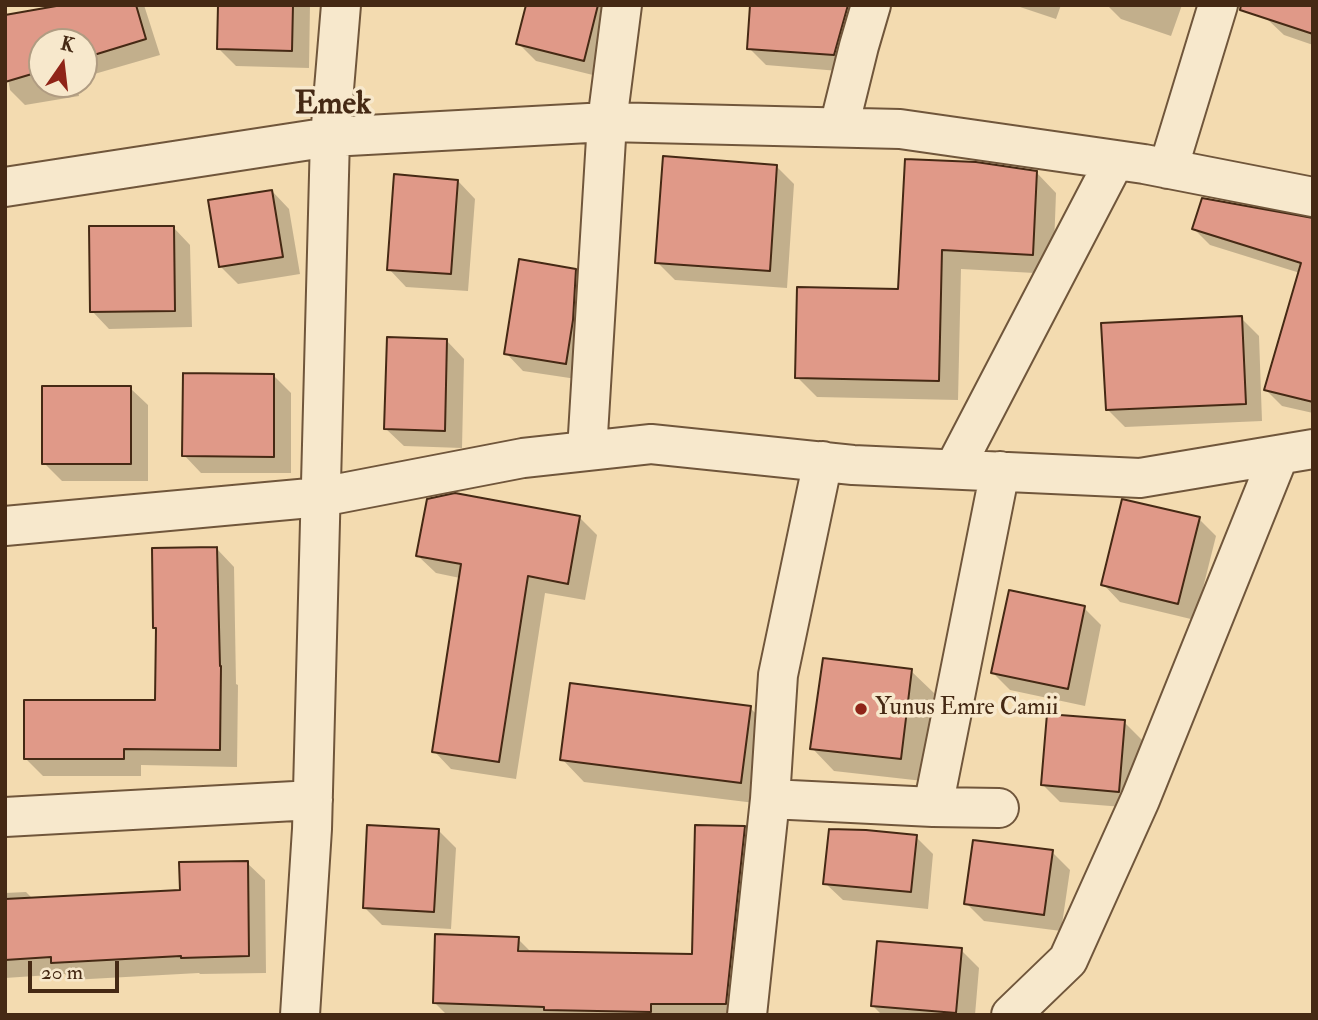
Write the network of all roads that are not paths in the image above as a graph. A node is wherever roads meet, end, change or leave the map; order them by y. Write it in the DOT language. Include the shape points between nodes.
graph roads {
  1 [pos="341,5"];
  2 [pos="622,5"];
  3 [pos="871,5"];
  4 [pos="1218,5"];
  5 [pos="607,122"];
  6 [pos="839,127"];
  7 [pos="330,137"];
  8 [pos="1115,160"];
  9 [pos="1168,169"];
  10 [pos="5,187"];
  11 [pos="1313,197"];
  12 [pos="587,451"];
  13 [pos="1296,452"];
  14 [pos="823,461"];
  15 [pos="954,469"];
  16 [pos="1000,471"];
  17 [pos="321,496"];
  18 [pos="5,526"];
  19 [pos="770,799"];
  20 [pos="313,800"];
  21 [pos="933,807"];
  22 [pos="999,808"];
  23 [pos="5,817"];
  24 [pos="300,1015"];
  25 [pos="747,1015"];
  26 [pos="1011,1015"];
  1 -- 7 [label="street"];
  2 -- 5 [label="street"];
  3 -- 6 [label="street"];
  4 -- 9 [label="street"];
  5 -- 6 [label="street"];
  5 -- 7 [label="street"];
  5 -- 12 [label="street"];
  6 -- 8 [label="street" via="900,129"];
  7 -- 10 [label="street"];
  7 -- 17 [label="street"];
  8 -- 9 [label="street"];
  8 -- 15 [label="street"];
  9 -- 11 [label="street"];
  12 -- 14 [label="street" via="651,444"];
  12 -- 17 [label="street" via="523,458"];
  13 -- 16 [label="street" via="1140,478"];
  13 -- 26 [label="street" via="1068,960"];
  14 -- 15 [label="street"];
  14 -- 19 [label="street" via="778,675"];
  15 -- 16 [label="street"];
  16 -- 21 [label="street"];
  17 -- 18 [label="street"];
  17 -- 20 [label="street"];
  19 -- 21 [label="street"];
  19 -- 25 [label="street"];
  20 -- 23 [label="street"];
  20 -- 24 [label="street"];
  21 -- 22 [label="street"];
}
